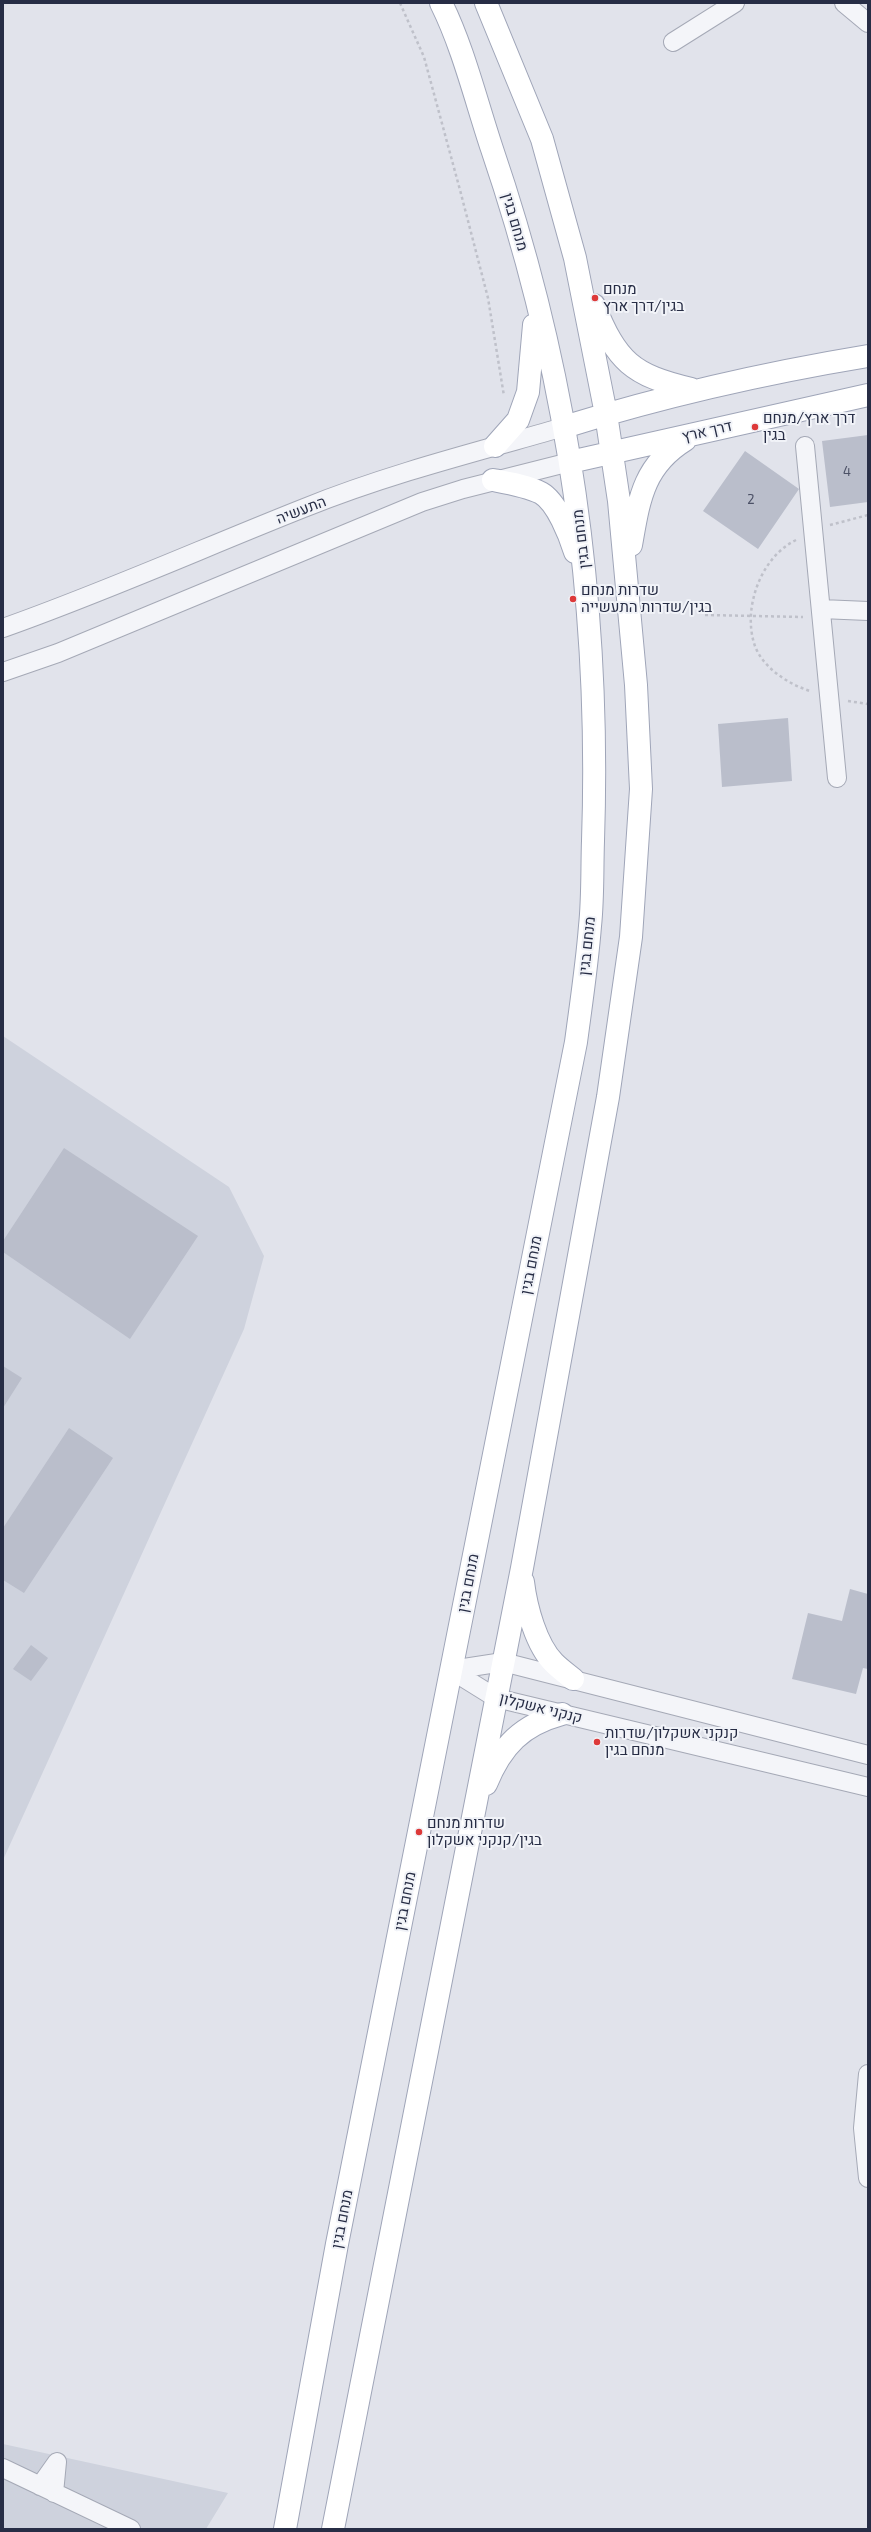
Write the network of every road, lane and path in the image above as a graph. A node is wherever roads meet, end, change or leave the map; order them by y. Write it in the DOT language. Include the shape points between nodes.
graph roads {
  1 [pos="400,3"];
  2 [pos="441,3"];
  3 [pos="486,3"];
  4 [pos="735,3"];
  5 [pos="844,3"];
  6 [pos="868,23"];
  7 [pos="672,42"];
  8 [pos="575,258"];
  9 [pos="529,272"];
  10 [pos="868,356"];
  11 [pos="694,390"];
  12 [pos="868,395"];
  13 [pos="505,397"];
  14 [pos="606,414"];
  15 [pos="564,427"];
  16 [pos="695,433"];
  17 [pos="495,446"];
  18 [pos="805,446"];
  19 [pos="612,454"];
  20 [pos="570,462"];
  21 [pos="493,480"];
  22 [pos="868,515"];
  23 [pos="813,531"];
  24 [pos="627,572"];
  25 [pos="588,598"];
  26 [pos="868,611"];
  27 [pos="821,613"];
  28 [pos="705,615"];
  29 [pos="751,617"];
  30 [pos="3,628"];
  31 [pos="3,672"];
  32 [pos="830,698"];
  33 [pos="868,704"];
  34 [pos="837,778"];
  35 [pos="522,1568"];
  36 [pos="503,1662"];
  37 [pos="451,1670"];
  38 [pos="573,1679"];
  39 [pos="496,1698"];
  40 [pos="562,1714"];
  41 [pos="868,1755"];
  42 [pos="868,1787"];
  43 [pos="473,1819"];
  44 [pos="868,2074"];
  45 [pos="868,2178"];
  46 [pos="59,2457"];
  47 [pos="3,2468"];
  48 [pos="47,2489"];
  49 [pos="131,2529"];
  50 [pos="285,2529"];
  51 [pos="333,2529"];
  1 -- 13 [label="path" via="424,57 460,190 488,298"];
  2 -- 9 [label="main road, מנחם בגין" via="509,198"];
  3 -- 8 [label="main road" via="542,139"];
  4 -- 7 [label="street"];
  5 -- 6 [label="street"];
  8 -- 11 [label="main road" via="604,330 619,354 639,373"];
  8 -- 14 [label="main road"];
  9 -- 15 [label="main road, מנחם בגין"];
  9 -- 17 [label="main road" via="535,335 528,392 518,420"];
  10 -- 11 [label="main road" via="787,369"];
  11 -- 14 [label="main road"];
  12 -- 16 [label="main road, דרך ארץ"];
  14 -- 15 [label="main road, התעשיה"];
  14 -- 19 [label="main road"];
  15 -- 17 [label="street, התעשיה"];
  15 -- 20 [label="main road, מנחם בגין"];
  16 -- 19 [label="main road, דרך ארץ"];
  16 -- 24 [label="main road" via="657,462 645,484"];
  17 -- 30 [label="street, התעשיה" via="407,470 312,505"];
  18 -- 23 [label="street"];
  19 -- 20 [label="main road, דרך ארץ"];
  19 -- 24 [label="main road"];
  20 -- 21 [label="street"];
  20 -- 25 [label="main road, מנחם בגין"];
  21 -- 25 [label="main road" via="516,484 542,494 554,508 570,537"];
  21 -- 31 [label="street" via="422,502 58,653"];
  22 -- 23 [label="path"];
  23 -- 27 [label="street"];
  23 -- 29 [label="path" via="793,541 771,561 760,578 752,600"];
  24 -- 35 [label="main road" via="641,789 631,937 608,1097"];
  25 -- 37 [label="main road, מנחם בגין" via="595,786 590,926 579,1019"];
  26 -- 27 [label="street"];
  27 -- 29 [label="path"];
  27 -- 32 [label="street"];
  28 -- 29 [label="path"];
  29 -- 32 [label="path" via="754,644 765,663 800,688"];
  32 -- 33 [label="path"];
  32 -- 34 [label="street"];
  35 -- 36 [label="main road"];
  35 -- 38 [label="main road" via="526,1603 538,1636 553,1662"];
  36 -- 37 [label="street"];
  36 -- 38 [label="street"];
  36 -- 39 [label="main road"];
  37 -- 39 [label="street, קנקני אשקלון"];
  37 -- 50 [label="main road, מנחם בגין" via="337,2244"];
  38 -- 41 [label="street"];
  39 -- 40 [label="street, קנקני אשקלון"];
  39 -- 43 [label="main road"];
  40 -- 42 [label="street, קנקני אשקלון"];
  40 -- 43 [label="main road" via="540,1720 521,1732 503,1753"];
  43 -- 51 [label="main road"];
  44 -- 45 [label="street" via="863,2128"];
  46 -- 48 [label="street"];
  47 -- 48 [label="street"];
  48 -- 49 [label="street"];
}
